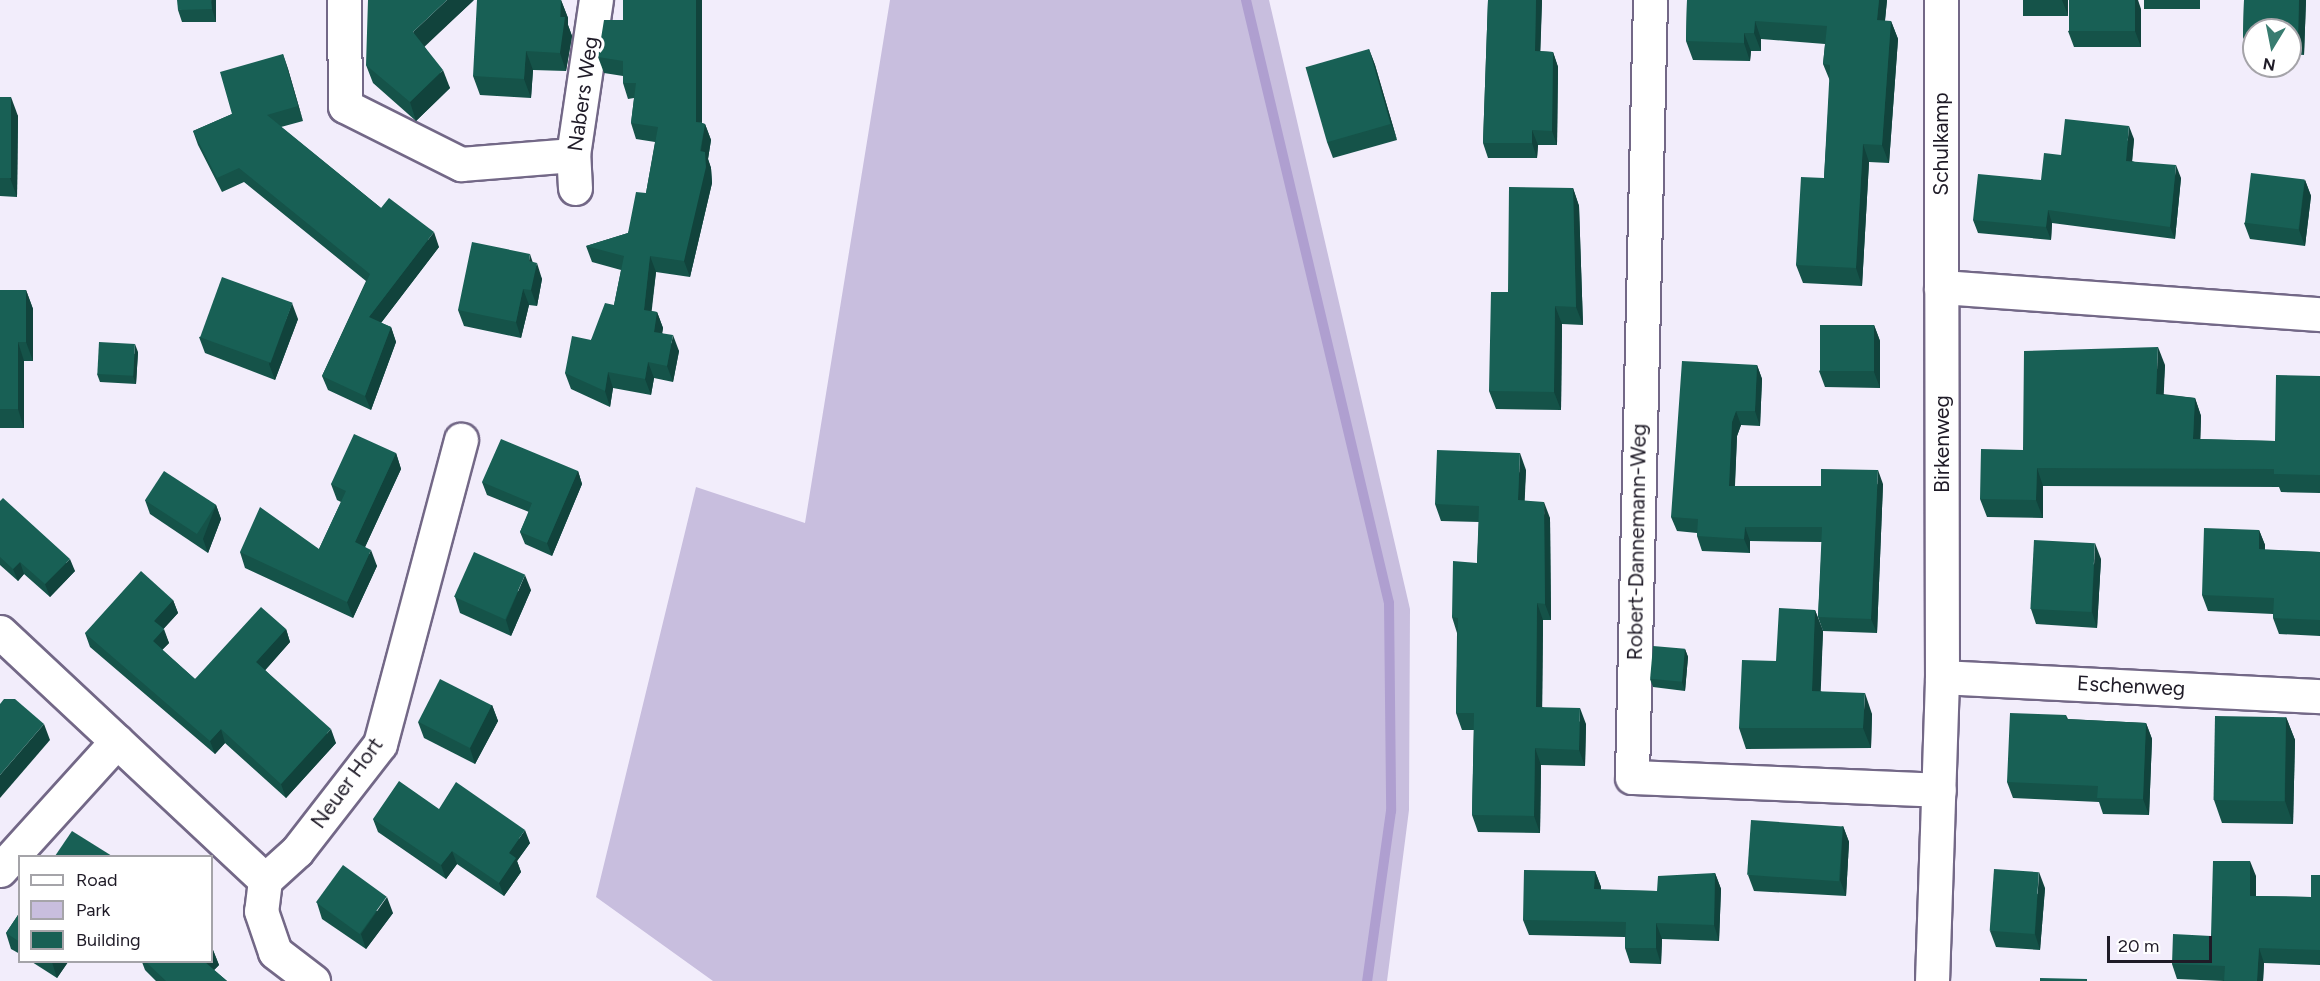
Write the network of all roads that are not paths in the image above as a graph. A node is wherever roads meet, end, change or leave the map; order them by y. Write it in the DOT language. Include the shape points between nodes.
graph roads {
  1 [pos="344,0"];
  2 [pos="597,0"];
  3 [pos="1650,0"];
  4 [pos="1941,0"];
  5 [pos="573,155"];
  6 [pos="575,188"];
  7 [pos="1941,287"];
  8 [pos="2320,314"];
  9 [pos="461,440"];
  10 [pos="0,632"];
  11 [pos="1942,677"];
  12 [pos="2320,696"];
  13 [pos="117,741"];
  14 [pos="1939,790"];
  15 [pos="0,870"];
  16 [pos="265,880"];
  17 [pos="313,981"];
  18 [pos="1932,981"];
  1 -- 5 [label="street" via="345,106 461,164"];
  2 -- 5 [label="street, Nabers Weg"];
  3 -- 14 [label="street, Robert-Dannemann-Weg" via="1632,777"];
  4 -- 7 [label="street, Schulkamp"];
  5 -- 6 [label="street, Nabers Weg"];
  7 -- 8 [label="street"];
  7 -- 11 [label="street, Birkenweg"];
  9 -- 16 [label="street, Neuer Hort" via="380,744 297,851"];
  10 -- 13 [label="street"];
  11 -- 12 [label="street, Eschenweg"];
  11 -- 14 [label="street, Birkenweg"];
  13 -- 15 [label="street"];
  13 -- 16 [label="street"];
  14 -- 18 [label="street, Birkenweg"];
  16 -- 17 [label="street" via="261,911 275,952"];
}
